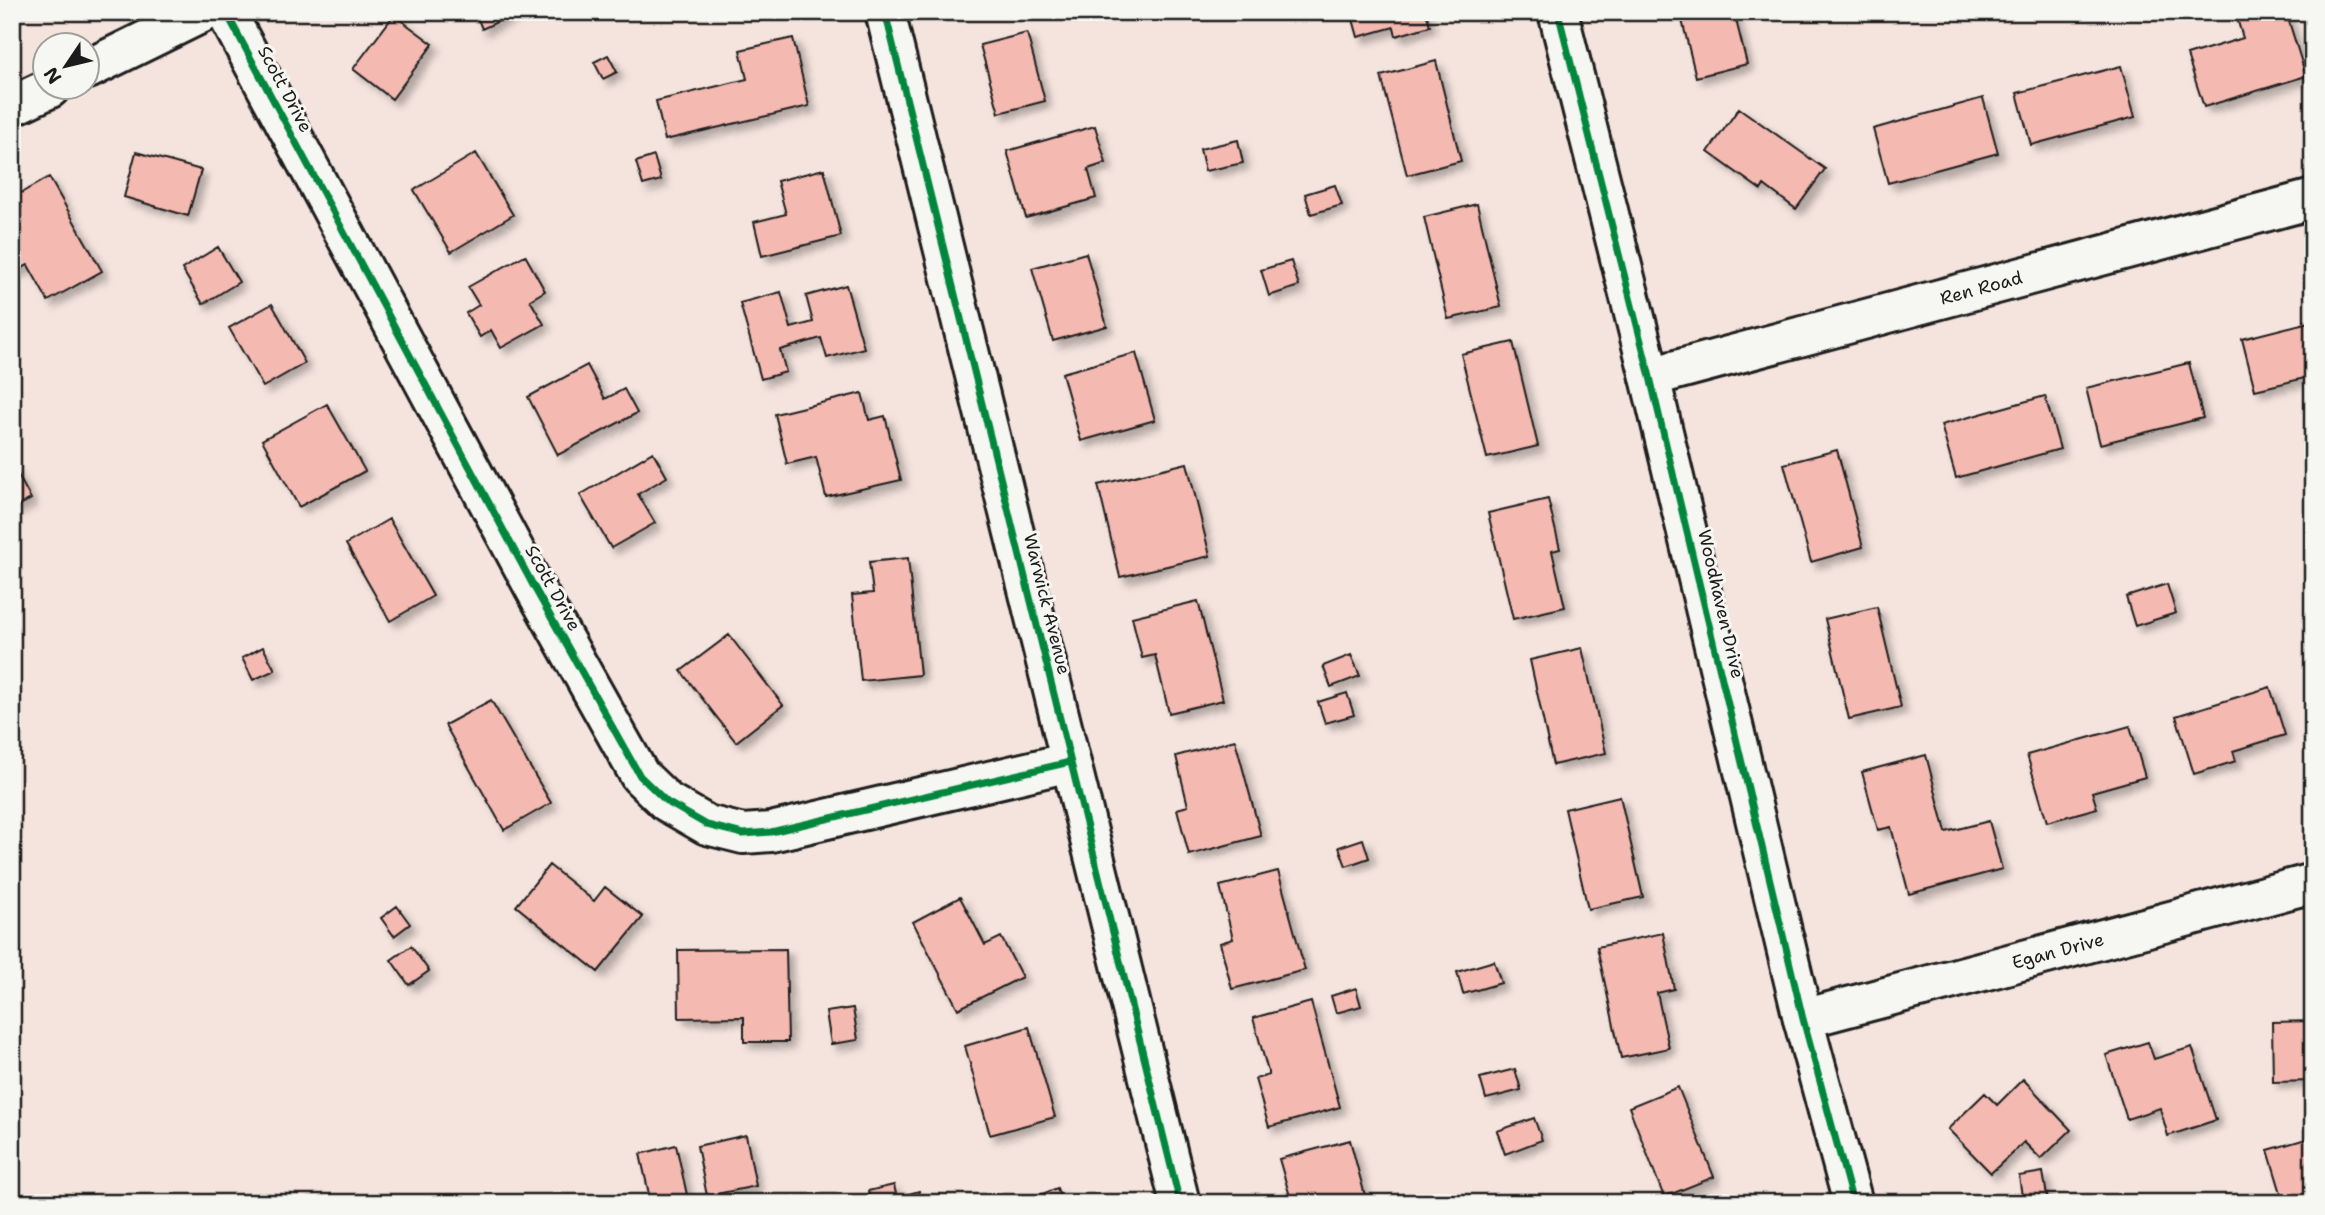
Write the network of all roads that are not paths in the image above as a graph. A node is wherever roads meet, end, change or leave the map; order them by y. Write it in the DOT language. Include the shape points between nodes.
graph roads {
  1 [pos="204,12"];
  2 [pos="226,12"];
  3 [pos="885,12"];
  4 [pos="1558,12"];
  5 [pos="102,62"];
  6 [pos="32,97"];
  7 [pos="12,106"];
  8 [pos="2313,199"];
  9 [pos="1650,377"];
  10 [pos="1070,762"];
  11 [pos="2313,883"];
  12 [pos="1803,1019"];
  13 [pos="1180,1203"];
  14 [pos="1853,1203"];
  1 -- 5 [label="street"];
  2 -- 10 [label="street, Scott Drive" via="534,587 640,776 667,802 707,825 743,834 771,832"];
  3 -- 10 [label="street, Warwick Avenue"];
  4 -- 9 [label="street, Woodhaven Drive"];
  6 -- 7 [label="street"];
  8 -- 9 [label="street, Ren Road"];
  9 -- 12 [label="street, Woodhaven Drive"];
  10 -- 13 [label="street, Warwick Avenue"];
  11 -- 12 [label="street, Egan Drive"];
  12 -- 14 [label="street, Woodhaven Drive"];
}
